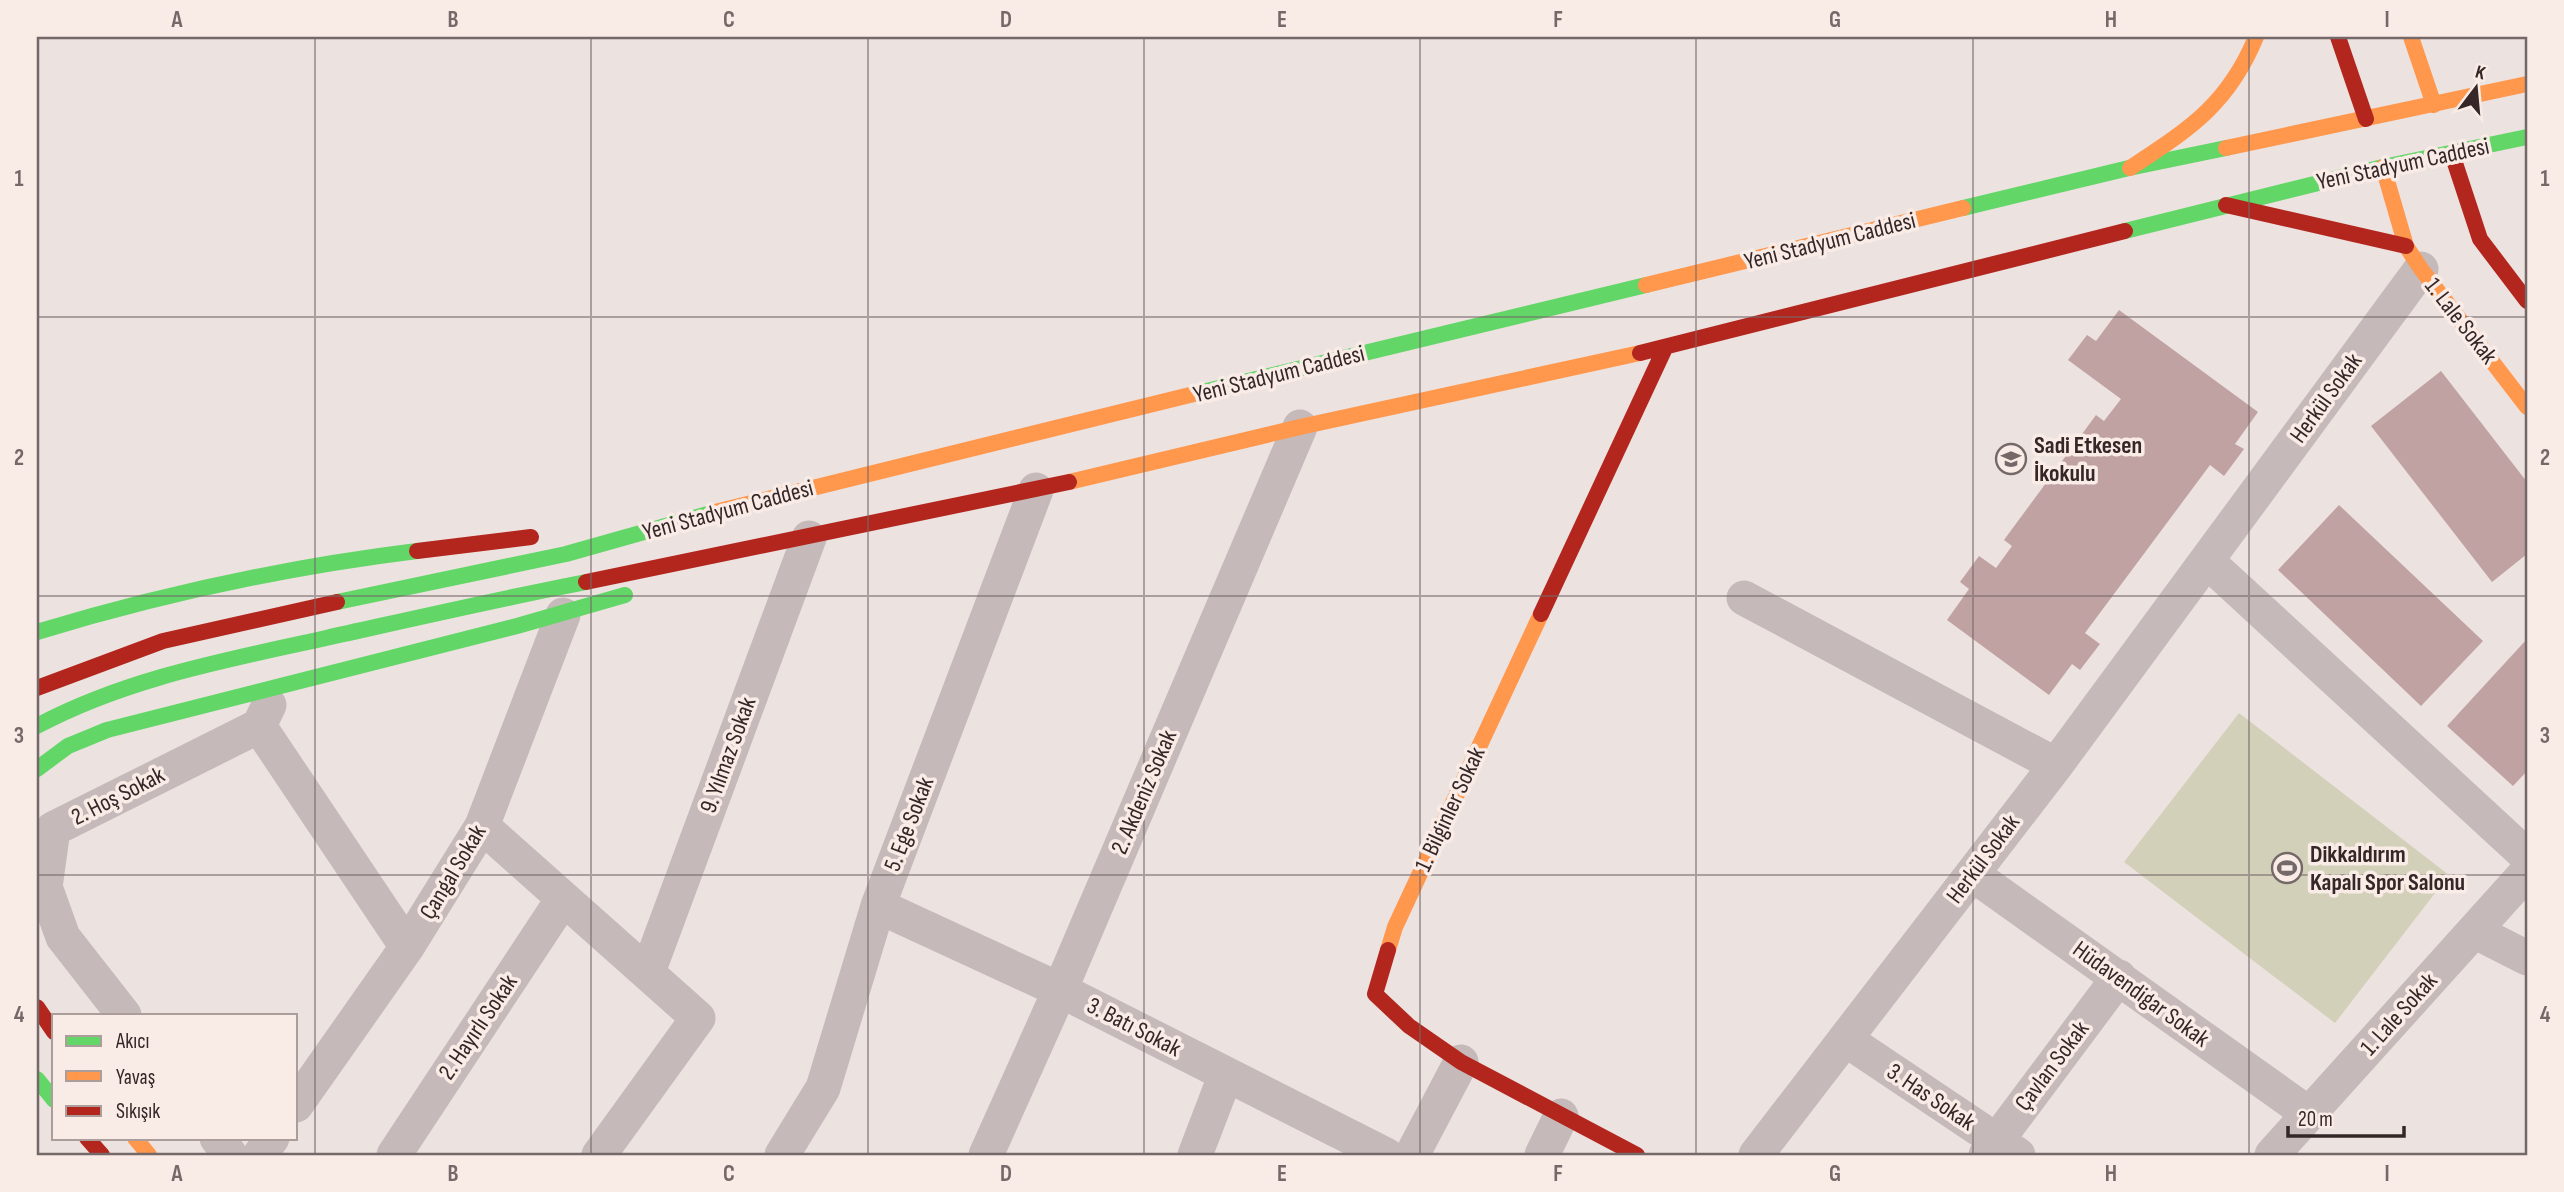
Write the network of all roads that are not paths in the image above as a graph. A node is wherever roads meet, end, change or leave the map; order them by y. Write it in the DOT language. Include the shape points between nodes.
graph roads {
  1 [pos="2256,37"];
  2 [pos="2338,37"];
  3 [pos="2411,37"];
  4 [pos="2527,84"];
  5 [pos="2436,111"];
  6 [pos="2368,125"];
  7 [pos="2527,137"];
  8 [pos="2450,148"];
  9 [pos="2380,161"];
  10 [pos="2129,169"];
  11 [pos="2225,205"];
  12 [pos="2413,258"];
  13 [pos="2527,301"];
  14 [pos="1665,348"];
  15 [pos="2527,407"];
  16 [pos="1300,427"];
  17 [pos="1036,490"];
  18 [pos="761,499"];
  19 [pos="611,525"];
  20 [pos="545,536"];
  21 [pos="809,538"];
  22 [pos="2207,561"];
  23 [pos="667,582"];
  24 [pos="641,590"];
  25 [pos="1744,598"];
  26 [pos="563,615"];
  27 [pos="37,632"];
  28 [pos="280,683"];
  29 [pos="37,688"];
  30 [pos="37,726"];
  31 [pos="259,726"];
  32 [pos="2056,765"];
  33 [pos="37,769"];
  34 [pos="482,826"];
  35 [pos="2527,856"];
  36 [pos="2527,872"];
  37 [pos="1972,874"];
  38 [pos="563,900"];
  39 [pos="878,906"];
  40 [pos="2474,931"];
  41 [pos="407,947"];
  42 [pos="2527,958"];
  43 [pos="648,972"];
  44 [pos="2119,977"];
  45 [pos="1060,990"];
  46 [pos="37,1007"];
  47 [pos="123,1014"];
  48 [pos="52,1028"];
  49 [pos="1845,1039"];
  50 [pos="1461,1062"];
  51 [pos="1226,1074"];
  52 [pos="37,1079"];
  53 [pos="52,1098"];
  54 [pos="298,1102"];
  55 [pos="2309,1114"];
  56 [pos="1560,1116"];
  57 [pos="89,1140"];
  58 [pos="137,1140"];
  59 [pos="219,1140"];
  60 [pos="271,1140"];
  61 [pos="2000,1151"];
  62 [pos="1370,1152"];
  63 [pos="102,1155"];
  64 [pos="149,1155"];
  65 [pos="230,1155"];
  66 [pos="260,1155"];
  67 [pos="394,1155"];
  68 [pos="600,1155"];
  69 [pos="782,1155"];
  70 [pos="986,1155"];
  71 [pos="1195,1155"];
  72 [pos="1412,1155"];
  73 [pos="1542,1155"];
  74 [pos="1637,1155"];
  75 [pos="1756,1155"];
  76 [pos="2272,1155"];
  1 -- 10 [label="main road" via="2239,77 2201,120"];
  2 -- 6 [label="main road"];
  3 -- 5 [label="main road"];
  4 -- 5 [label="main road, Yeni Stadyum Caddesi"];
  5 -- 6 [label="main road, Yeni Stadyum Caddesi"];
  6 -- 10 [label="main road, Yeni Stadyum Caddesi"];
  7 -- 8 [label="main road, Yeni Stadyum Caddesi"];
  8 -- 9 [label="main road, Yeni Stadyum Caddesi"];
  8 -- 13 [label="main road" via="2480,239"];
  9 -- 11 [label="main road, Yeni Stadyum Caddesi"];
  9 -- 12 [label="main road"];
  10 -- 18 [label="main road, Yeni Stadyum Caddesi"];
  11 -- 12 [label="main road"];
  11 -- 14 [label="main road, Yeni Stadyum Caddesi"];
  12 -- 15 [label="main road, 1. Lale Sokak"];
  12 -- 22 [label="street, Herkül Sokak"];
  14 -- 16 [label="main road, Yeni Stadyum Caddesi"];
  14 -- 50 [label="main road, 1. Bilginler Sokak" via="1395,927 1375,994 1409,1026"];
  16 -- 17 [label="main road, Yeni Stadyum Caddesi"];
  16 -- 45 [label="street, 2. Akdeniz Sokak"];
  17 -- 21 [label="main road, Yeni Stadyum Caddesi"];
  17 -- 39 [label="street, 5. Ege Sokak"];
  18 -- 19 [label="main road"];
  18 -- 29 [label="main road, Yeni Stadyum Caddesi" via="566,554 163,642"];
  20 -- 27 [label="main road" via="262,574"];
  21 -- 23 [label="main road"];
  21 -- 30 [label="main road, Yeni Stadyum Caddesi" via="208,664 143,681"];
  21 -- 43 [label="street, 9. Yılmaz Sokak"];
  22 -- 32 [label="street, Herkül Sokak"];
  22 -- 35 [label="street"];
  24 -- 26 [label="main road"];
  25 -- 32 [label="street"];
  26 -- 28 [label="main road"];
  26 -- 34 [label="street, Çangal Sokak"];
  28 -- 31 [label="street"];
  28 -- 33 [label="main road" via="83,738"];
  31 -- 41 [label="street"];
  31 -- 47 [label="street, 2. Hoş Sokak" via="53,829 46,887 63,937"];
  32 -- 37 [label="street, Herkül Sokak"];
  34 -- 38 [label="street"];
  34 -- 41 [label="street, Çangal Sokak"];
  36 -- 40 [label="street, 1. Lale Sokak"];
  37 -- 44 [label="street, Hüdavendigar Sokak"];
  37 -- 49 [label="street, Herkül Sokak"];
  38 -- 43 [label="street"];
  38 -- 67 [label="street, 2. Hayırlı Sokak"];
  39 -- 45 [label="street, 3. Batı Sokak"];
  39 -- 69 [label="street, 5. Ege Sokak" via="823,1088"];
  40 -- 42 [label="street"];
  40 -- 55 [label="street, 1. Lale Sokak"];
  41 -- 54 [label="street, Çangal Sokak"];
  43 -- 68 [label="street" via="698,1017"];
  44 -- 55 [label="street, Hüdavendigar Sokak"];
  44 -- 61 [label="street, Çavlan Sokak"];
  45 -- 51 [label="street, 3. Batı Sokak"];
  45 -- 70 [label="street, 2. Akdeniz Sokak"];
  46 -- 48 [label="main road"];
  49 -- 61 [label="street, 3. Has Sokak"];
  49 -- 75 [label="street, Herkül Sokak"];
  50 -- 56 [label="main road, 1. Bilginler Sokak"];
  50 -- 72 [label="street"];
  51 -- 62 [label="street, 3. Batı Sokak"];
  51 -- 71 [label="street"];
  52 -- 53 [label="main road"];
  55 -- 76 [label="street, 1. Lale Sokak"];
  56 -- 73 [label="street"];
  56 -- 74 [label="main road, 1. Bilginler Sokak"];
  57 -- 63 [label="main road"];
  58 -- 64 [label="main road"];
  59 -- 65 [label="street"];
  60 -- 66 [label="street"];
}
